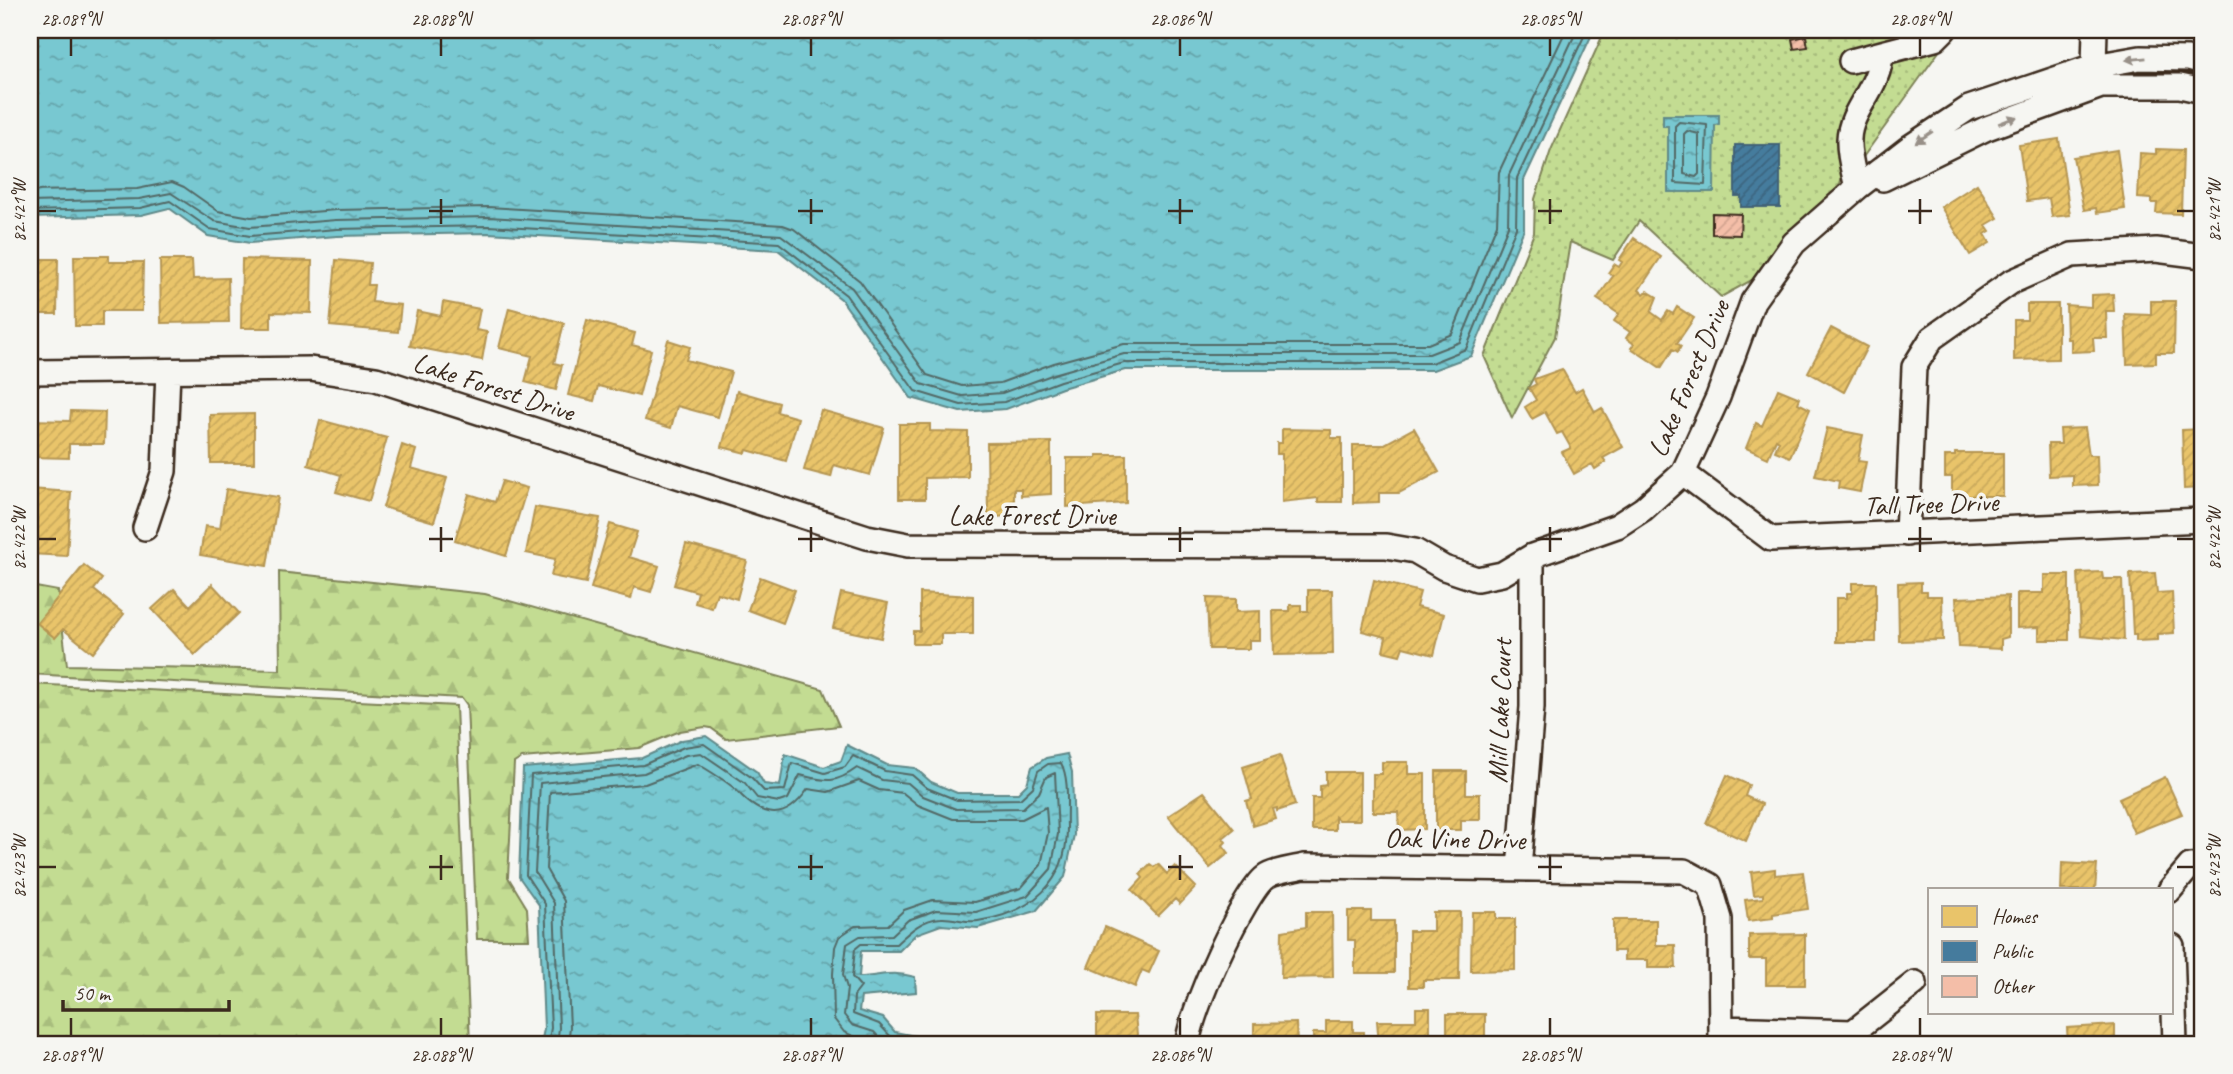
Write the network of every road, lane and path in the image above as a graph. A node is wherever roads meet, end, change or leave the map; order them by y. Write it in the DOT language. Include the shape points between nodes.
graph roads {
  1 [pos="1944,30"];
  2 [pos="2095,30"];
  3 [pos="1881,54"];
  4 [pos="1851,61"];
  5 [pos="2203,63"];
  6 [pos="2094,66"];
  7 [pos="2203,91"];
  8 [pos="1857,188"];
  9 [pos="2203,256"];
  10 [pos="168,370"];
  11 [pos="30,372"];
  12 [pos="1682,473"];
  13 [pos="2203,520"];
  14 [pos="145,528"];
  15 [pos="1907,534"];
  16 [pos="1532,556"];
  17 [pos="2203,865"];
  18 [pos="1519,869"];
  19 [pos="2172,888"];
  20 [pos="1915,983"];
  21 [pos="2174,1011"];
  22 [pos="1721,1036"];
  23 [pos="1188,1044"];
  24 [pos="2175,1044"];
  1 -- 3 [label="street" via="1936,39"];
  2 -- 6 [label="street"];
  3 -- 4 [label="street"];
  3 -- 8 [label="street" via="1874,88 1849,139"];
  5 -- 6 [label="street, Lake Forest Drive, one-way" via="2140,58"];
  6 -- 8 [label="street, Lake Forest Drive, one-way" via="1969,108"];
  8 -- 7 [label="street, Lake Forest Drive, one-way" via="1987,128 2101,86 2180,86"];
  8 -- 12 [label="street, Lake Forest Drive" via="1794,243 1753,301 1718,397"];
  9 -- 15 [label="street" via="2156,250 2072,255 2011,282 1932,338 1914,367"];
  10 -- 11 [label="street, Lake Forest Drive"];
  10 -- 14 [label="street" via="164,471"];
  10 -- 16 [label="street, Lake Forest Drive" via="310,369 376,379 867,537 908,545 1386,546 1415,551 1444,568 1477,579 1503,574"];
  12 -- 15 [label="street, Tall Tree Drive" via="1770,539"];
  12 -- 16 [label="street, Lake Forest Drive" via="1618,526"];
  13 -- 15 [label="street, Tall Tree Drive"];
  16 -- 18 [label="street, Mill Lake Court" via="1532,707"];
  17 -- 19 [label="street" via="2190,866"];
  18 -- 22 [label="street, Oak Vine Drive" via="1684,871 1710,885 1720,919"];
  18 -- 23 [label="street, Oak Vine Drive" via="1304,866 1267,876 1247,900 1209,977"];
  20 -- 22 [label="street" via="1853,1032"];
  21 -- 24 [label="street"];
}
